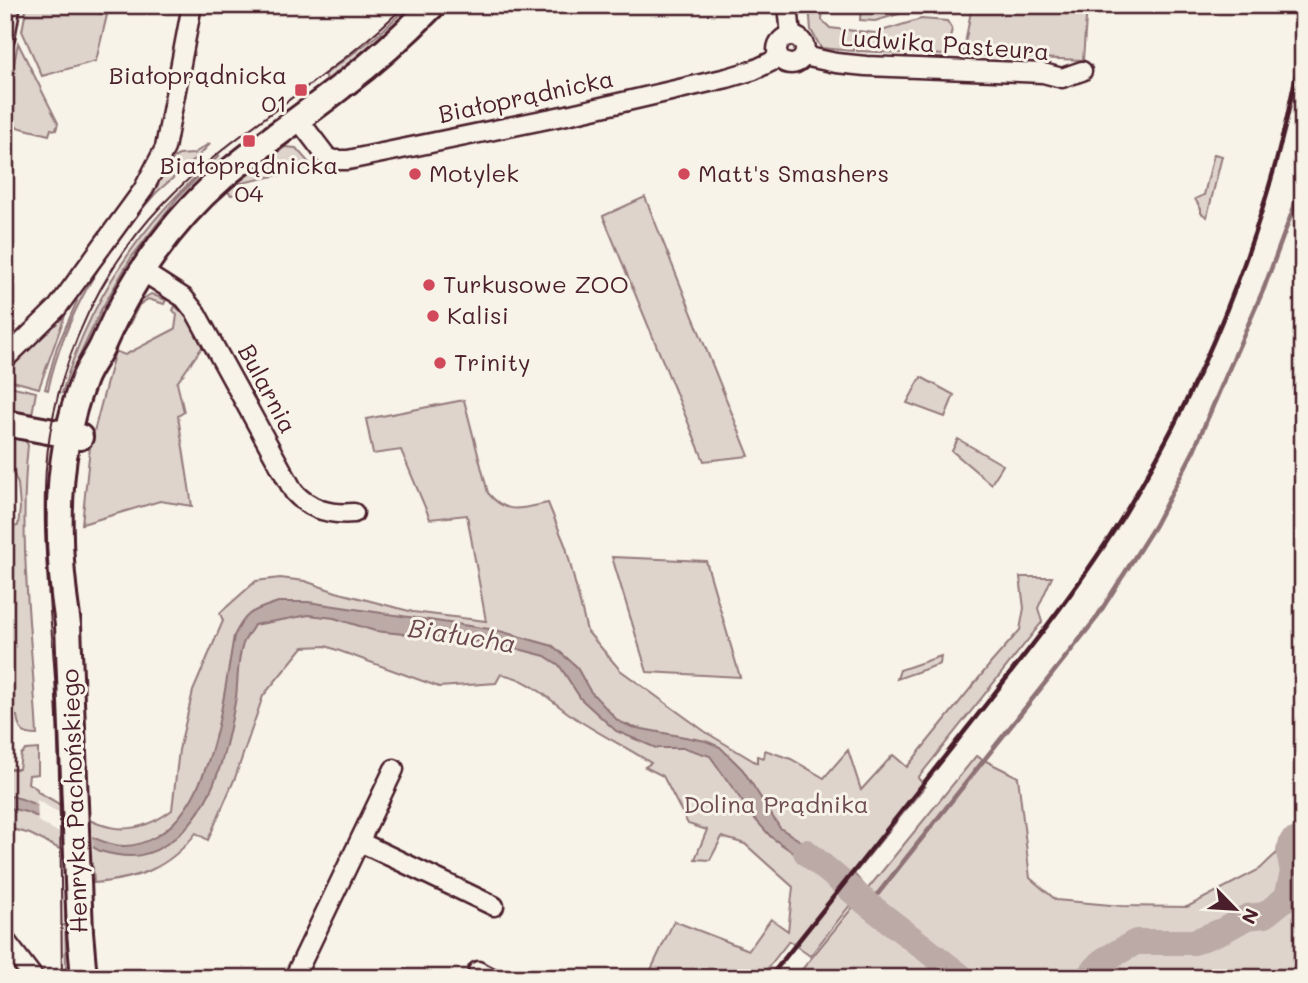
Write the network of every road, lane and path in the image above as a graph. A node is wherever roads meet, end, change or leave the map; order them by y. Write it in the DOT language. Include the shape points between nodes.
graph roads {
  1 [pos="192,5"];
  2 [pos="433,5"];
  3 [pos="789,5"];
  4 [pos="5,8"];
  5 [pos="791,36"];
  6 [pos="5,37"];
  7 [pos="804,56"];
  8 [pos="779,58"];
  9 [pos="1082,71"];
  10 [pos="298,119"];
  11 [pos="142,271"];
  12 [pos="5,359"];
  13 [pos="5,423"];
  14 [pos="74,436"];
  15 [pos="354,513"];
  16 [pos="394,769"];
  17 [pos="360,842"];
  18 [pos="494,906"];
  19 [pos="5,940"];
  20 [pos="33,977"];
  21 [pos="83,978"];
  22 [pos="294,978"];
  1 -- 12 [label="street" via="165,148 143,190 57,308"];
  2 -- 10 [label="street, Henryka Pachońskiego" via="383,53"];
  3 -- 5 [label="street"];
  4 -- 6 [label="street" via="10,9"];
  5 -- 7 [label="street" via="803,43"];
  5 -- 8 [label="street" via="779,44"];
  7 -- 8 [label="street, Białoprądnicka" via="792,65"];
  7 -- 9 [label="street, Ludwika Pasteura" via="851,65 1043,73 1062,78"];
  8 -- 10 [label="street, Białoprądnicka" via="727,78 348,160 327,157"];
  10 -- 11 [label="street, Henryka Pachońskiego" via="210,188"];
  11 -- 14 [label="street, Henryka Pachońskiego" via="85,377"];
  11 -- 15 [label="street, Bularnia" via="184,298 196,313 294,492 318,510"];
  13 -- 14 [label="street"];
  14 -- 21 [label="street, Henryka Pachońskiego" via="62,488 60,551 68,625"];
  16 -- 17 [label="street"];
  17 -- 18 [label="street"];
  17 -- 22 [label="street"];
  19 -- 20 [label="street"];
}
